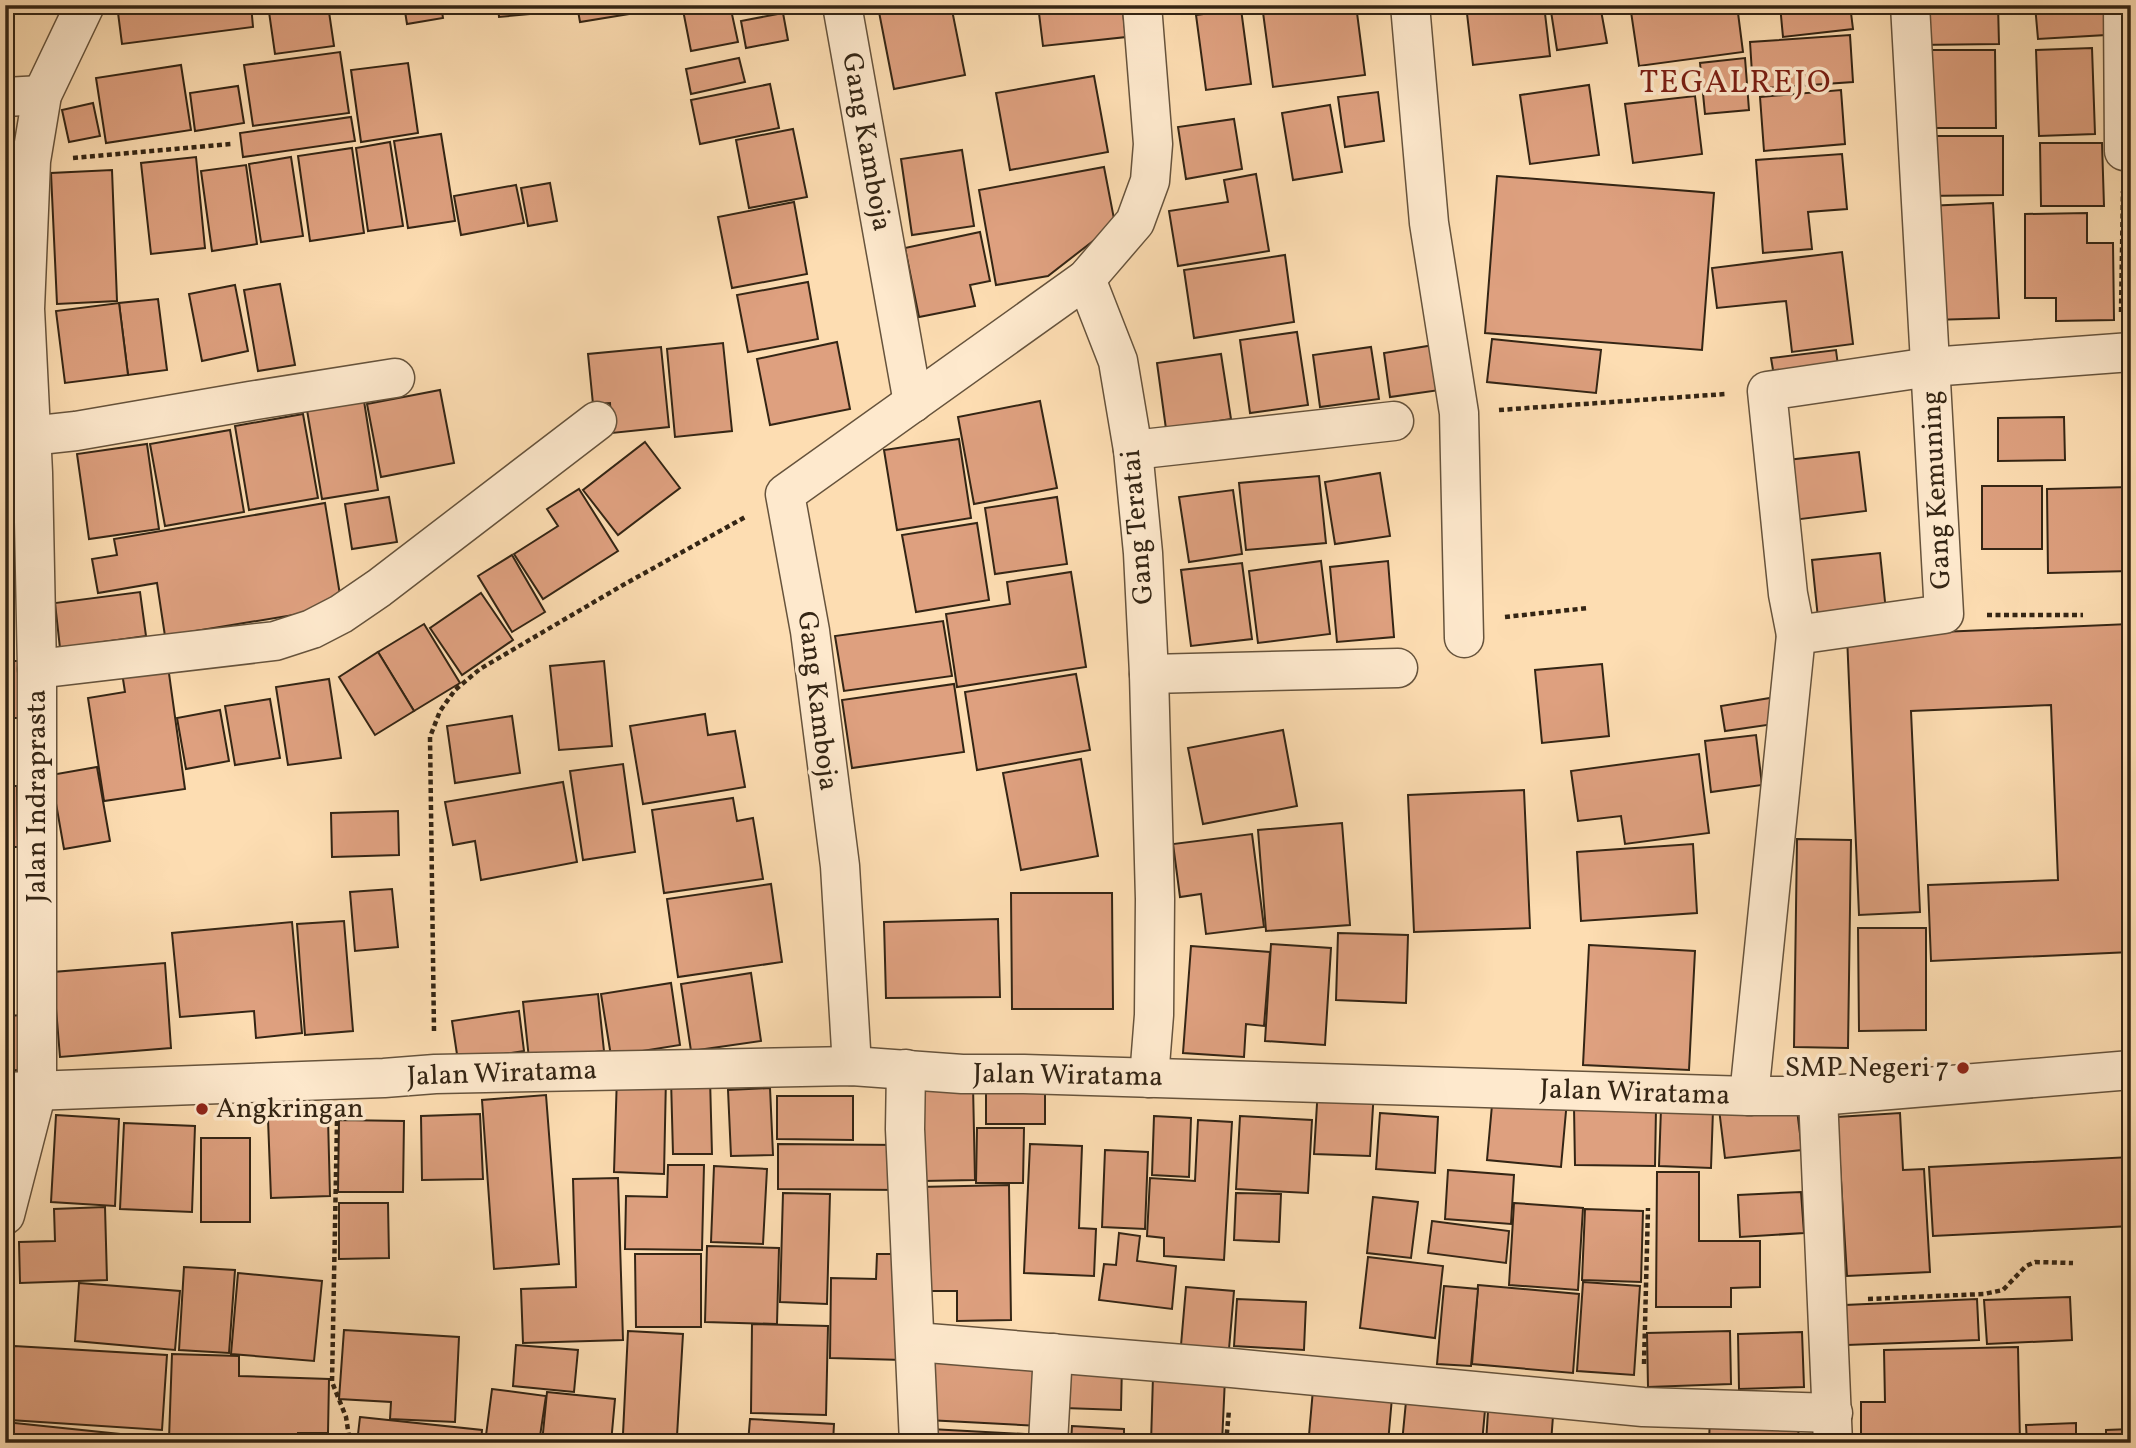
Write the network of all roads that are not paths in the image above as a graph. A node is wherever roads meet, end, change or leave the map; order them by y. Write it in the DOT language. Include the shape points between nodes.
graph roads {
  1 [pos="85,5"];
  2 [pos="842,5"];
  3 [pos="1142,5"];
  4 [pos="1410,5"];
  5 [pos="1910,5"];
  6 [pos="2123,5"];
  7 [pos="43,95"];
  8 [pos="5,97"];
  9 [pos="2124,151"];
  10 [pos="1086,279"];
  11 [pos="2125,352"];
  12 [pos="1930,367"];
  13 [pos="395,378"];
  14 [pos="913,403"];
  15 [pos="597,421"];
  16 [pos="1394,421"];
  17 [pos="30,436"];
  18 [pos="1133,450"];
  19 [pos="1464,630"];
  20 [pos="1797,635"];
  21 [pos="1398,668"];
  22 [pos="37,669"];
  23 [pos="1149,674"];
  24 [pos="852,1066"];
  25 [pos="906,1069"];
  26 [pos="2131,1070"];
  27 [pos="1149,1078"];
  28 [pos="21,1092"];
  29 [pos="1749,1096"];
  30 [pos="1818,1096"];
  31 [pos="5,1215"];
  32 [pos="916,1342"];
  33 [pos="1053,1353"];
  34 [pos="1833,1428"];
  35 [pos="919,1443"];
  36 [pos="1048,1443"];
  1 -- 7 [label="street, Jalan Indraprasta"];
  2 -- 14 [label="street, Gang Kamboja"];
  3 -- 10 [label="street" via="1153,144 1150,181 1135,222"];
  4 -- 19 [label="street" via="1429,223 1459,413"];
  5 -- 12 [label="street, Gang Kemuning"];
  6 -- 9 [label="street"];
  7 -- 8 [label="street"];
  7 -- 17 [label="street, Jalan Indraprasta" via="31,161 25,309"];
  10 -- 14 [label="street"];
  10 -- 18 [label="street, Gang Teratai" via="1118,361"];
  11 -- 12 [label="street"];
  12 -- 20 [label="street, Gang Kemuning" via="1944,614"];
  12 -- 20 [label="street" via="1768,391 1788,594"];
  13 -- 17 [label="street"];
  14 -- 24 [label="street, Gang Kamboja" via="785,494 810,631 840,866"];
  15 -- 22 [label="street" via="379,588 312,629 275,641"];
  16 -- 18 [label="street"];
  17 -- 22 [label="street, Jalan Indraprasta"];
  18 -- 23 [label="street, Gang Teratai"];
  20 -- 29 [label="street"];
  21 -- 23 [label="street"];
  22 -- 28 [label="street, Jalan Indraprasta"];
  23 -- 27 [label="street, Gang Teratai" via="1155,899"];
  24 -- 25 [label="street, Jalan Wiratama"];
  24 -- 28 [label="street, Jalan Wiratama" via="435,1074"];
  25 -- 27 [label="street, Jalan Wiratama"];
  25 -- 32 [label="street"];
  26 -- 30 [label="street, Jalan Wiratama"];
  27 -- 29 [label="street, Jalan Wiratama"];
  28 -- 31 [label="street, Jalan Indraprasta"];
  29 -- 30 [label="street, Jalan Wiratama"];
  30 -- 34 [label="street"];
  32 -- 33 [label="street"];
  32 -- 35 [label="street"];
  33 -- 34 [label="street"];
  33 -- 36 [label="street"];
}
